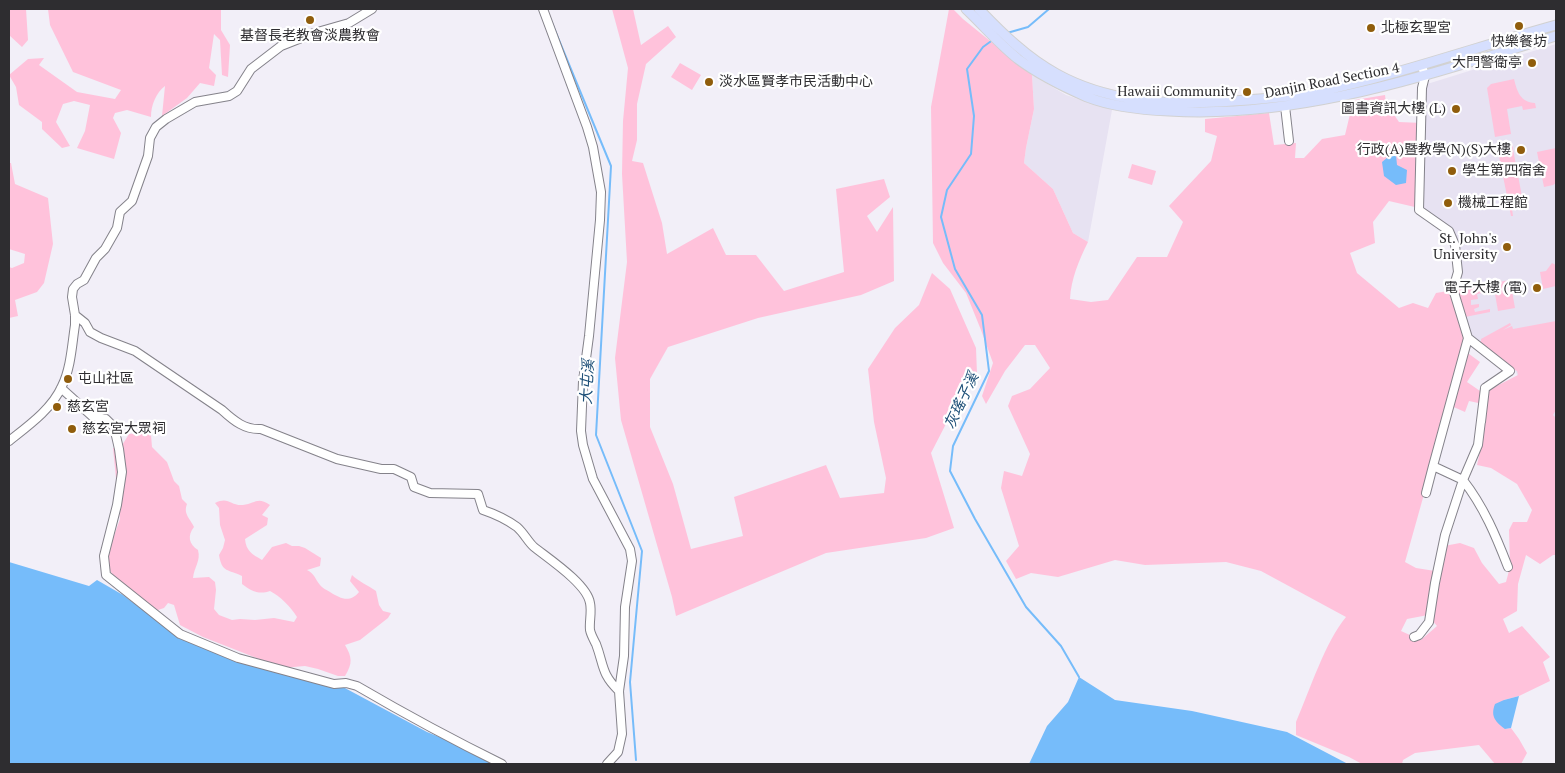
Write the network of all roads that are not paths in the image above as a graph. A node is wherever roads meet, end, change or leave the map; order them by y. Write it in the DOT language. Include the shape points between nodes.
graph roads {
  1 [pos="372,9"];
  2 [pos="543,9"];
  3 [pos="966,9"];
  4 [pos="979,9"];
  5 [pos="1556,25"];
  6 [pos="990,26"];
  7 [pos="1556,36"];
  8 [pos="1008,44"];
  9 [pos="1422,66"];
  10 [pos="1425,76"];
  11 [pos="1285,106"];
  12 [pos="1289,141"];
  13 [pos="75,315"];
  14 [pos="1468,338"];
  15 [pos="62,388"];
  16 [pos="1485,388"];
  17 [pos="1481,422"];
  18 [pos="9,442"];
  19 [pos="1433,466"];
  20 [pos="1463,480"];
  21 [pos="1426,493"];
  22 [pos="1508,567"];
  23 [pos="1414,637"];
  24 [pos="618,691"];
  25 [pos="502,764"];
  26 [pos="607,764"];
  1 -- 13 [label="street" via="349,24 280,46 251,69 238,91 229,96 195,102 156,127 132,202 120,212 117,228 106,249 74,289"];
  2 -- 24 [label="street" via="587,127 601,192 581,431 593,479 630,549 632,561"];
  3 -- 6 [label="main road"];
  4 -- 6 [label="main road"];
  5 -- 9 [label="main road, Danjin Road Section 4"];
  6 -- 8 [label="main road"];
  7 -- 10 [label="main road, Danjin Road Section 4"];
  8 -- 9 [label="main road, Danjin Road Section 4" via="1057,74 1092,89 1159,103 1283,97"];
  8 -- 11 [label="main road, Danjin Road Section 4" via="1018,58 1089,98 1140,110 1198,113"];
  9 -- 10 [label="street"];
  10 -- 11 [label="main road, Danjin Road Section 4" via="1374,90"];
  10 -- 14 [label="street" via="1419,210 1449,231 1455,245 1458,272 1453,289"];
  11 -- 12 [label="street"];
  13 -- 15 [label="street"];
  13 -- 24 [label="street" via="90,332 134,351 246,426 262,429 337,459 394,469 411,477 414,487 430,493 478,494 483,510 516,527 532,546 562,567 583,590 590,602 590,631 608,682"];
  14 -- 16 [label="street" via="1510,371"];
  14 -- 19 [label="street"];
  15 -- 18 [label="street" via="40,416"];
  15 -- 25 [label="street" via="92,416 106,419 114,427 122,472 104,556 106,575 116,584 180,634 238,658 334,684 358,686 425,726"];
  16 -- 17 [label="street"];
  16 -- 20 [label="street" via="1478,445"];
  19 -- 20 [label="street"];
  19 -- 21 [label="street"];
  20 -- 22 [label="street" via="1490,523"];
  20 -- 23 [label="street" via="1445,535 1429,622"];
  24 -- 26 [label="street" via="622,734 618,752"];
}
